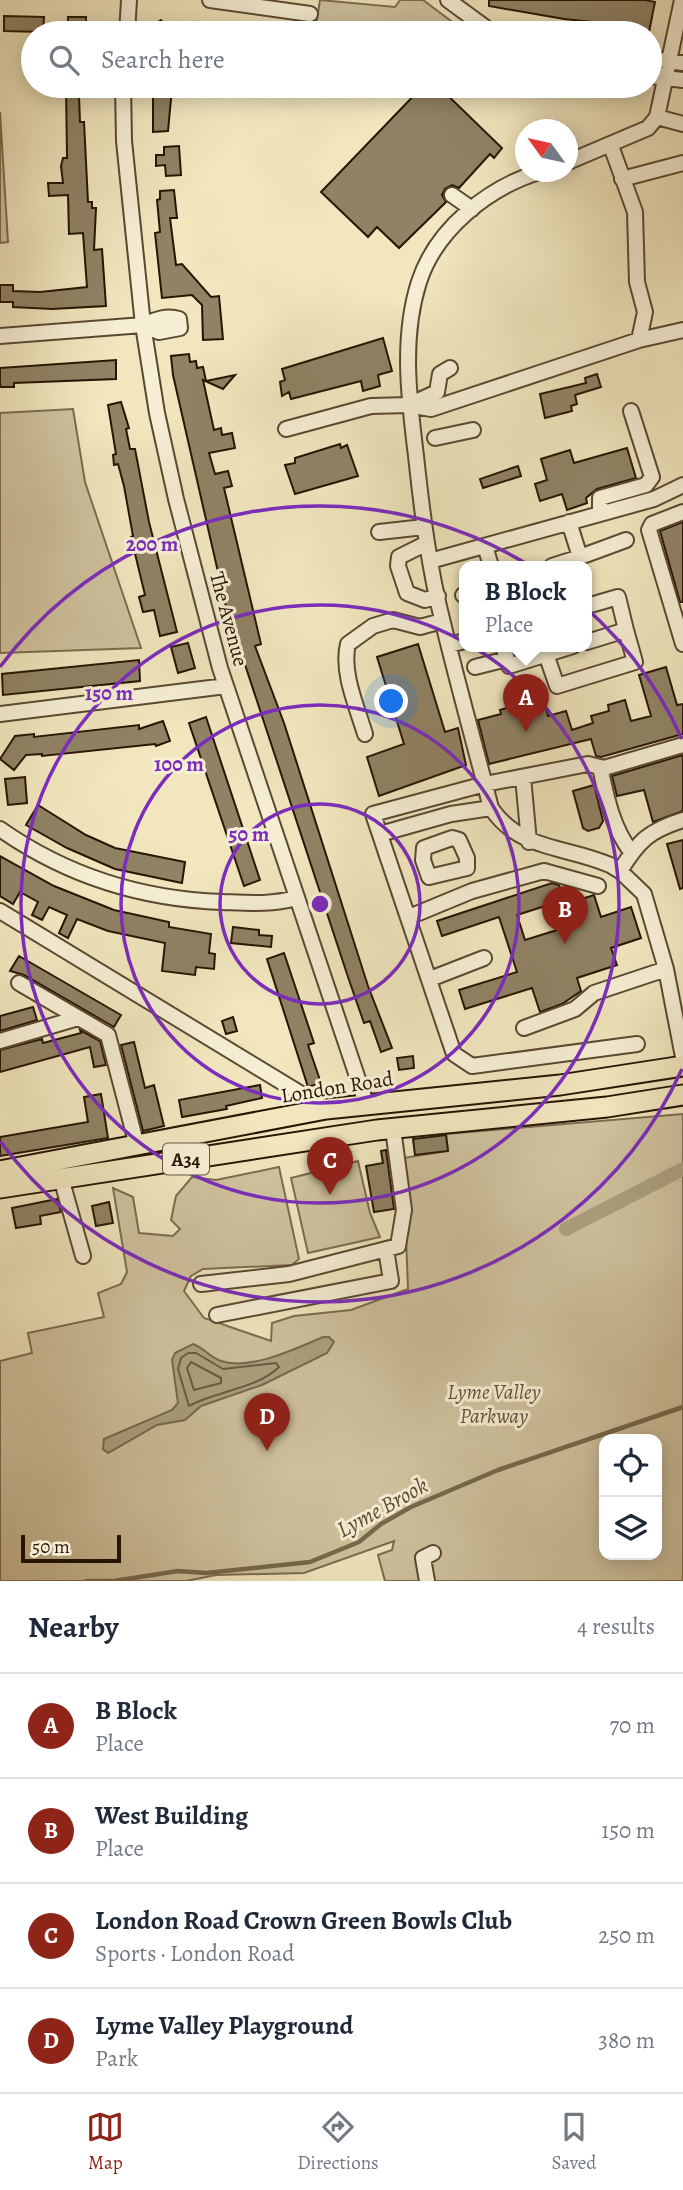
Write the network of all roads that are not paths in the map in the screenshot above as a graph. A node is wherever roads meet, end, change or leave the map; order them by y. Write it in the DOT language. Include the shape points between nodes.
graph roads {
  1 [pos="129,0"];
  2 [pos="210,0"];
  3 [pos="448,0"];
  4 [pos="682,0"];
  5 [pos="292,12"];
  6 [pos="310,14"];
  7 [pos="128,21"];
  8 [pos="291,21"];
  9 [pos="476,21"];
  10 [pos="676,62"];
  11 [pos="662,78"];
  12 [pos="666,78"];
  13 [pos="683,80"];
  14 [pos="662,95"];
  15 [pos="123,98"];
  16 [pos="661,98"];
  17 [pos="657,117"];
  18 [pos="683,124"];
  19 [pos="611,146"];
  20 [pos="578,159"];
  21 [pos="683,163"];
  22 [pos="515,179"];
  23 [pos="622,179"];
  24 [pos="452,195"];
  25 [pos="472,209"];
  26 [pos="143,326"];
  27 [pos="683,330"];
  28 [pos="0,336"];
  29 [pos="639,340"];
  30 [pos="450,368"];
  31 [pos="409,405"];
  32 [pos="631,411"];
  33 [pos="286,429"];
  34 [pos="472,430"];
  35 [pos="435,438"];
  36 [pos="680,485"];
  37 [pos="683,512"];
  38 [pos="600,513"];
  39 [pos="569,522"];
  40 [pos="424,527"];
  41 [pos="379,532"];
  42 [pos="626,540"];
  43 [pos="427,543"];
  44 [pos="485,546"];
  45 [pos="580,557"];
  46 [pos="430,561"];
  47 [pos="490,561"];
  48 [pos="568,561"];
  49 [pos="438,596"];
  50 [pos="592,605"];
  51 [pos="442,621"];
  52 [pos="626,630"];
  53 [pos="592,640"];
  54 [pos="459,643"];
  55 [pos="683,644"];
  56 [pos="449,646"];
  57 [pos="553,652"];
  58 [pos="505,653"];
  59 [pos="546,654"];
  60 [pos="475,667"];
  61 [pos="226,686"];
  62 [pos="0,714"];
  63 [pos="365,734"];
  64 [pos="683,745"];
  65 [pos="600,767"];
  66 [pos="523,777"];
  67 [pos="485,784"];
  68 [pos="425,801"];
  69 [pos="492,808"];
  70 [pos="683,820"];
  71 [pos="428,821"];
  72 [pos="0,829"];
  73 [pos="380,834"];
  74 [pos="529,842"];
  75 [pos="431,844"];
  76 [pos="631,852"];
  77 [pos="620,870"];
  78 [pos="598,886"];
  79 [pos="296,898"];
  80 [pos="0,911"];
  81 [pos="409,917"];
  82 [pos="484,958"];
  83 [pos="666,969"];
  84 [pos="430,979"];
  85 [pos="19,983"];
  86 [pos="78,1018"];
  87 [pos="524,1028"];
  88 [pos="0,1041"];
  89 [pos="637,1044"];
  90 [pos="683,1057"];
  91 [pos="683,1066"];
  92 [pos="683,1095"];
  93 [pos="366,1103"];
  94 [pos="326,1109"];
  95 [pos="393,1129"];
  96 [pos="371,1131"];
  97 [pos="137,1146"];
  98 [pos="0,1171"];
  99 [pos="61,1178"];
  100 [pos="0,1188"];
  101 [pos="386,1249"];
  102 [pos="83,1256"];
  103 [pos="201,1284"];
  104 [pos="217,1315"];
  105 [pos="422,1556"];
  106 [pos="427,1581"];
  1 -- 7 [label="street"];
  2 -- 5 [label="street"];
  3 -- 9 [label="street"];
  4 -- 10 [label="street"];
  5 -- 6 [label="street"];
  5 -- 8 [label="street"];
  10 -- 12 [label="street"];
  11 -- 12 [label="street"];
  12 -- 13 [label="street"];
  12 -- 14 [label="street"];
  15 -- 26 [label="street, The Avenue"];
  16 -- 17 [label="street"];
  17 -- 18 [label="street"];
  17 -- 19 [label="street" via="648,128"];
  19 -- 20 [label="street"];
  19 -- 23 [label="street"];
  21 -- 23 [label="street"];
  22 -- 25 [label="street"];
  23 -- 29 [label="street" via="635,212 637,282 645,312"];
  24 -- 25 [label="street"];
  25 -- 31 [label="street" via="440,242 419,280 411,314"];
  26 -- 28 [label="street"];
  26 -- 61 [label="street, The Avenue" via="176,499"];
  27 -- 29 [label="street"];
  29 -- 31 [label="street" via="431,409"];
  30 -- 31 [label="street" via="440,374 436,392"];
  31 -- 33 [label="street" via="371,406"];
  31 -- 40 [label="street"];
  32 -- 38 [label="street" via="652,477 646,485 600,498"];
  34 -- 35 [label="street"];
  36 -- 38 [label="street" via="654,499"];
  37 -- 55 [label="street" via="652,524 649,530"];
  38 -- 39 [label="street"];
  39 -- 44 [label="street"];
  39 -- 45 [label="street"];
  40 -- 41 [label="street"];
  40 -- 43 [label="street"];
  42 -- 45 [label="street"];
  43 -- 46 [label="street"];
  43 -- 49 [label="street" via="399,557 398,566 407,593 425,600"];
  44 -- 46 [label="street"];
  44 -- 47 [label="street"];
  45 -- 48 [label="street"];
  46 -- 49 [label="street"];
  49 -- 51 [label="street"];
  50 -- 52 [label="street" via="618,597"];
  51 -- 56 [label="street"];
  51 -- 63 [label="street" via="420,628 393,620 373,626 348,644 345,654 350,682"];
  52 -- 53 [label="street"];
  52 -- 59 [label="street" via="635,662 555,686"];
  54 -- 56 [label="street"];
  56 -- 67 [label="street"];
  57 -- 59 [label="street"];
  58 -- 59 [label="street" via="509,666"];
  58 -- 60 [label="street"];
  61 -- 62 [label="street"];
  61 -- 79 [label="street, The Avenue"];
  64 -- 65 [label="street"];
  65 -- 66 [label="street" via="588,764"];
  65 -- 76 [label="street" via="610,815"];
  66 -- 67 [label="street"];
  66 -- 74 [label="street"];
  67 -- 68 [label="street"];
  67 -- 69 [label="street"];
  68 -- 71 [label="street"];
  68 -- 73 [label="street" via="373,814"];
  69 -- 71 [label="street"];
  69 -- 74 [label="street" via="510,830"];
  70 -- 76 [label="street" via="655,829"];
  71 -- 73 [label="street"];
  71 -- 75 [label="street"];
  72 -- 79 [label="street" via="74,871 149,896 273,904"];
  73 -- 81 [label="street"];
  74 -- 77 [label="street"];
  76 -- 77 [label="street"];
  77 -- 83 [label="street" via="644,894"];
  78 -- 81 [label="street" via="544,870 472,891"];
  79 -- 93 [label="street, The Avenue"];
  80 -- 94 [label="street"];
  81 -- 84 [label="street"];
  82 -- 84 [label="street"];
  83 -- 87 [label="street" via="594,993 575,1009"];
  83 -- 90 [label="street"];
  84 -- 89 [label="street" via="454,1054 472,1066"];
  85 -- 86 [label="street"];
  86 -- 88 [label="street"];
  86 -- 97 [label="street" via="107,1035"];
  91 -- 93 [label="highway, London Road / A34" via="560,1085"];
  92 -- 95 [label="highway, A34"];
  93 -- 94 [label="highway, London Road / A34"];
  93 -- 96 [label="highway"];
  94 -- 97 [label="highway, London Road / A34"];
  95 -- 96 [label="highway, A34"];
  95 -- 101 [label="street" via="404,1210 398,1247"];
  96 -- 99 [label="highway, A34"];
  97 -- 98 [label="highway, London Road / A34"];
  99 -- 100 [label="highway, A34"];
  99 -- 102 [label="street" via="82,1231"];
  101 -- 103 [label="street" via="289,1275"];
  101 -- 104 [label="street" via="391,1281"];
  105 -- 106 [label="street"];
}
